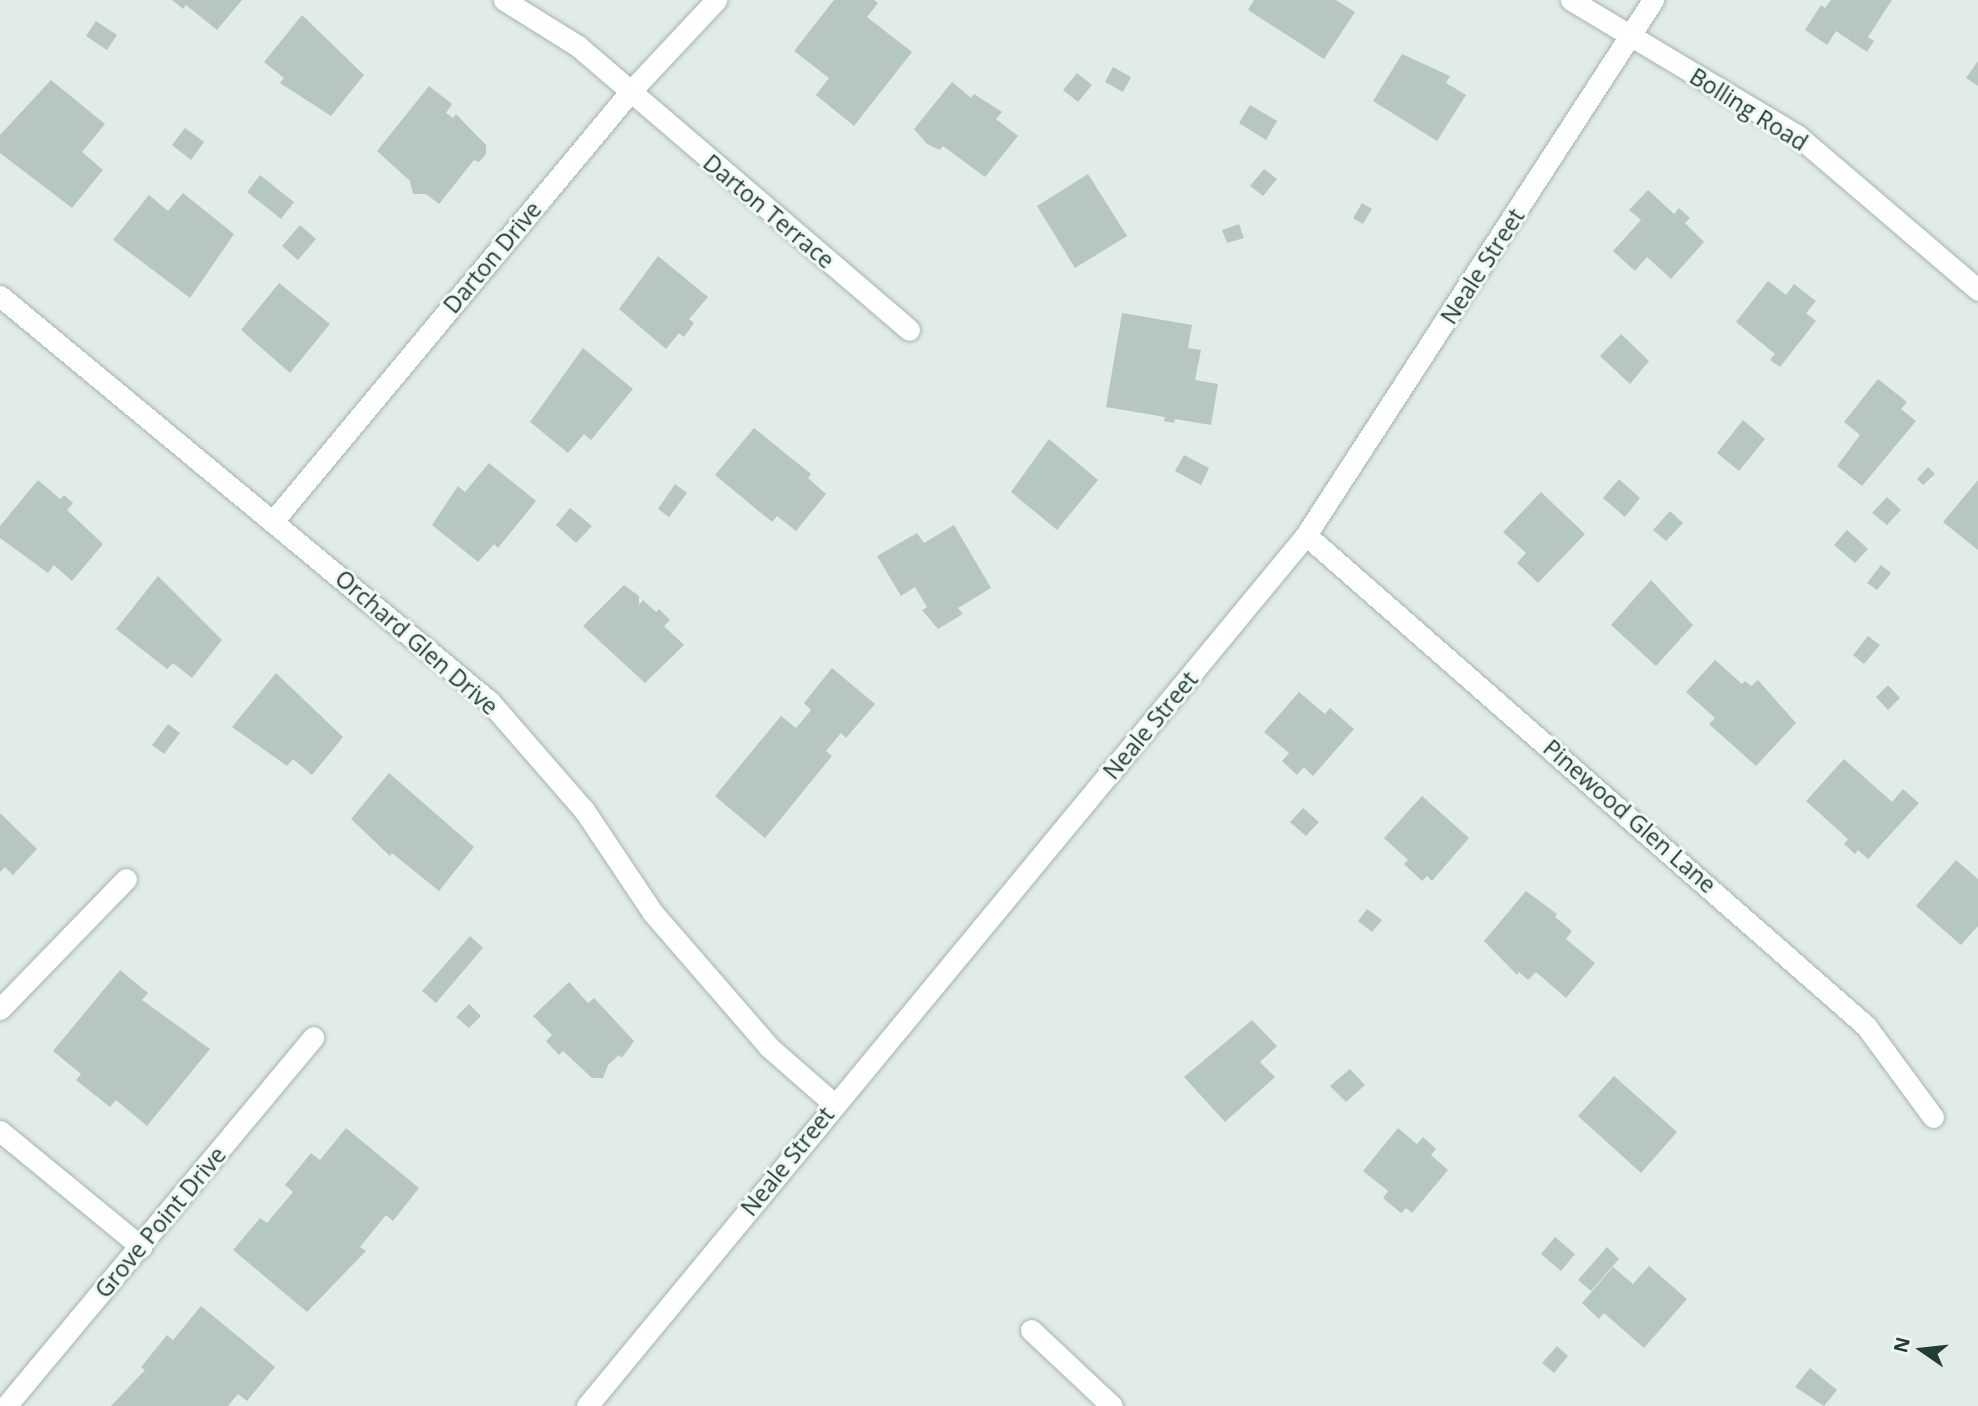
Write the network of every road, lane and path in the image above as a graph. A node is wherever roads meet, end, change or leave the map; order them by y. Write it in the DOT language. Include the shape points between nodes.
graph roads {
  1 [pos="504,0"];
  2 [pos="716,0"];
  3 [pos="1571,0"];
  4 [pos="1653,0"];
  5 [pos="1629,37"];
  6 [pos="630,92"];
  7 [pos="1978,290"];
  8 [pos="0,296"];
  9 [pos="909,330"];
  10 [pos="274,520"];
  11 [pos="1306,535"];
  12 [pos="126,879"];
  13 [pos="0,1009"];
  14 [pos="313,1037"];
  15 [pos="834,1104"];
  16 [pos="1933,1117"];
  17 [pos="0,1131"];
  18 [pos="141,1247"];
  19 [pos="1031,1330"];
  20 [pos="6,1406"];
  21 [pos="587,1406"];
  22 [pos="1112,1406"];
  1 -- 6 [label="street, Darton Terrace" via="578,46"];
  2 -- 6 [label="street, Darton Drive"];
  3 -- 5 [label="street, Bolling Road"];
  4 -- 5 [label="street, Neale Street"];
  5 -- 7 [label="street, Bolling Road" via="1798,136"];
  5 -- 11 [label="street, Neale Street"];
  6 -- 9 [label="street, Darton Terrace"];
  6 -- 10 [label="street, Darton Drive"];
  8 -- 10 [label="street, Orchard Glen Drive"];
  10 -- 15 [label="street, Orchard Glen Drive" via="490,702 583,810 653,913 769,1047"];
  11 -- 15 [label="street, Neale Street"];
  11 -- 16 [label="street, Pinewood Glen Lane" via="1866,1026"];
  12 -- 13 [label="street"];
  14 -- 18 [label="street, Grove Point Drive"];
  15 -- 21 [label="street, Neale Street"];
  17 -- 18 [label="street"];
  18 -- 20 [label="street, Grove Point Drive"];
  19 -- 22 [label="street"];
}
